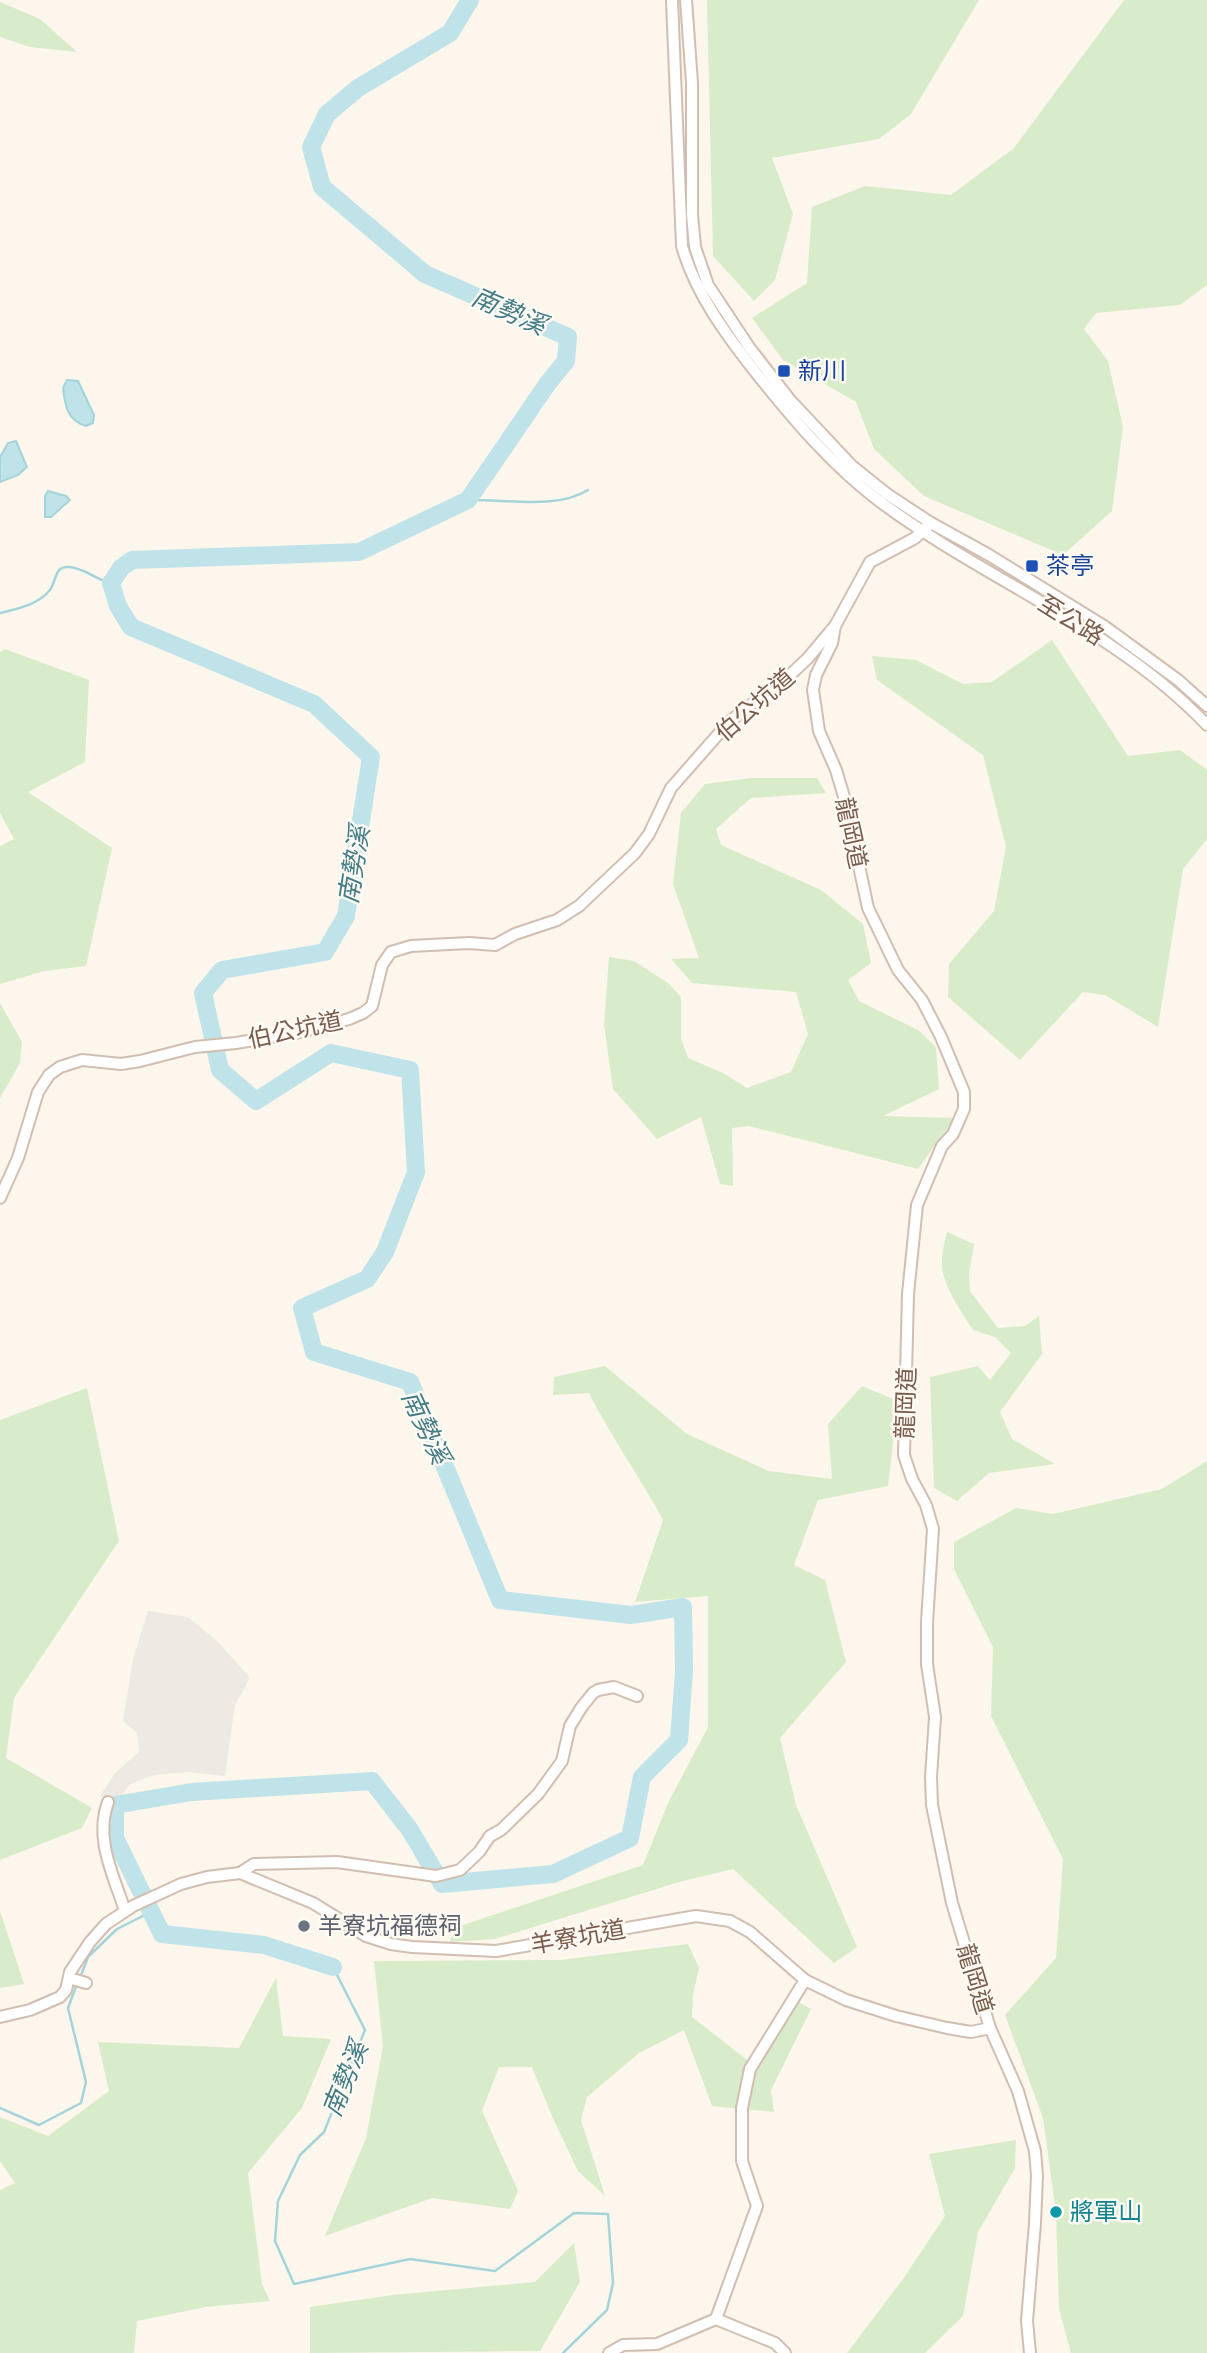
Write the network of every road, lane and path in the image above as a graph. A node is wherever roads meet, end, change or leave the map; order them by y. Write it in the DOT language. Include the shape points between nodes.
graph roads {
  1 [pos="672,0"];
  2 [pos="686,0"];
  3 [pos="927,527"];
  4 [pos="835,626"];
  5 [pos="1101,631"];
  6 [pos="1197,696"];
  7 [pos="1188,705"];
  8 [pos="1207,706"];
  9 [pos="1207,725"];
  10 [pos="0,1198"];
  11 [pos="637,1696"];
  12 [pos="108,1802"];
  13 [pos="240,1873"];
  14 [pos="129,1909"];
  15 [pos="69,1978"];
  16 [pos="805,1980"];
  17 [pos="86,1983"];
  18 [pos="0,2017"];
  19 [pos="990,2028"];
  20 [pos="716,2319"];
  21 [pos="609,2353"];
  22 [pos="785,2353"];
  23 [pos="1030,2353"];
  1 -- 3 [label="street" via="682,246 689,269 740,353 802,430 846,474"];
  2 -- 3 [label="street" via="692,83 692,215 695,247 708,285 749,347 820,434"];
  3 -- 4 [label="street, 龍岡道" via="870,562"];
  3 -- 5 [label="street, 至公路"];
  4 -- 10 [label="street, 伯公坑道" via="790,675 729,722 671,788 635,853 579,906 558,920 495,945 411,946 391,952 382,965 372,1006 363,1013 296,1033 195,1047 121,1064 82,1060 60,1067 48,1075 38,1093 19,1158"];
  4 -- 19 [label="street, 龍岡道" via="816,675 813,699 819,731 845,800 868,908 898,970 922,1000 964,1092 964,1109 917,1205 908,1294 904,1455 933,1529 927,1632 935,1717 932,1805 952,1903"];
  5 -- 6 [label="street, 至公路"];
  5 -- 7 [label="street, 至公路"];
  6 -- 7 [label="street"];
  6 -- 8 [label="street, 至公路"];
  7 -- 9 [label="street, 至公路"];
  11 -- 13 [label="street" via="614,1687 593,1693 570,1726 562,1761 538,1794 460,1870 436,1876 337,1862 254,1864"];
  12 -- 14 [label="street" via="102,1816 103,1843"];
  13 -- 14 [label="street, 羊寮坑道" via="181,1884"];
  13 -- 16 [label="street, 羊寮坑道" via="313,1903 366,1936 412,1947 496,1951 711,1917 750,1932"];
  14 -- 15 [label="street" via="90,1942"];
  15 -- 17 [label="street"];
  15 -- 18 [label="street" via="60,1997"];
  16 -- 19 [label="street, 羊寮坑道" via="846,2000 896,2016 971,2032"];
  16 -- 20 [label="street" via="750,2069 742,2108 742,2161 757,2206"];
  19 -- 23 [label="street, 龍岡道" via="1018,2091 1035,2151 1027,2321"];
  20 -- 21 [label="street" via="657,2344 623,2345"];
  20 -- 22 [label="street" via="775,2343"];
}
